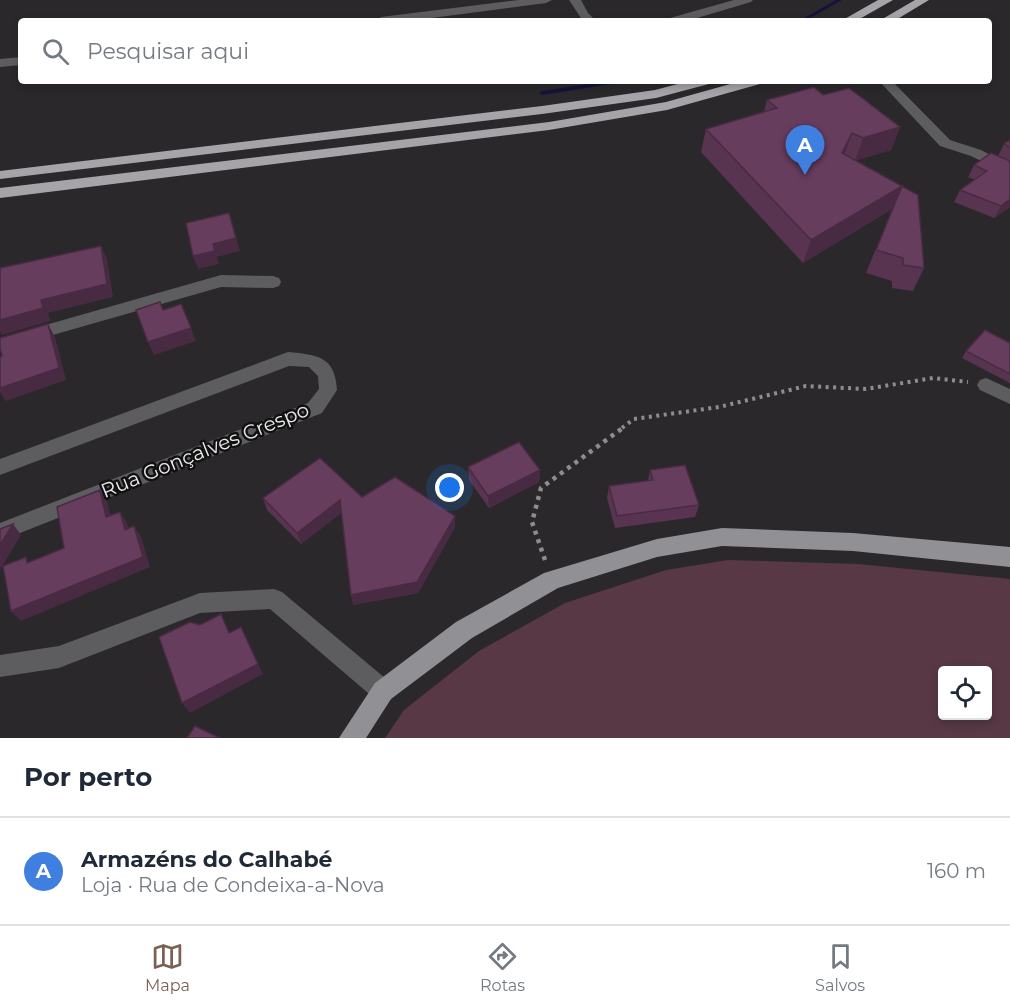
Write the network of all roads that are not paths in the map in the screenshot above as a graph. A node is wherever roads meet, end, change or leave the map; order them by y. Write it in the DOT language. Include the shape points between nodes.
graph roads {
  1 [pos="546,0"];
  2 [pos="575,0"];
  3 [pos="747,0"];
  4 [pos="886,0"];
  5 [pos="923,0"];
  6 [pos="405,18"];
  7 [pos="586,18"];
  8 [pos="684,18"];
  9 [pos="853,18"];
  10 [pos="890,18"];
  11 [pos="18,61"];
  12 [pos="0,63"];
  13 [pos="693,84"];
  14 [pos="744,84"];
  15 [pos="888,84"];
  16 [pos="1010,171"];
  17 [pos="0,175"];
  18 [pos="0,193"];
  19 [pos="273,282"];
  20 [pos="0,344"];
  21 [pos="986,385"];
  22 [pos="1010,397"];
  23 [pos="0,467"];
  24 [pos="0,532"];
  25 [pos="1010,558"];
  26 [pos="0,666"];
  27 [pos="383,691"];
  28 [pos="351,738"];
  1 -- 6 [label="street"];
  2 -- 7 [label="street"];
  3 -- 8 [label="street"];
  4 -- 9 [label="highway"];
  5 -- 10 [label="highway"];
  11 -- 12 [label="street"];
  13 -- 17 [label="highway" via="656,94 542,110"];
  14 -- 18 [label="highway" via="667,106 549,126"];
  15 -- 16 [label="street" via="945,143 976,153"];
  19 -- 20 [label="street" via="221,281"];
  21 -- 22 [label="street"];
  23 -- 24 [label="street, Rua Gonçalves Crespo" via="288,359 313,361 327,373 328,390 315,408"];
  25 -- 27 [label="main road" via="853,542 722,537 657,548 552,580 464,630"];
  26 -- 27 [label="street" via="59,657 200,603 274,599"];
  27 -- 28 [label="main road"];
}
